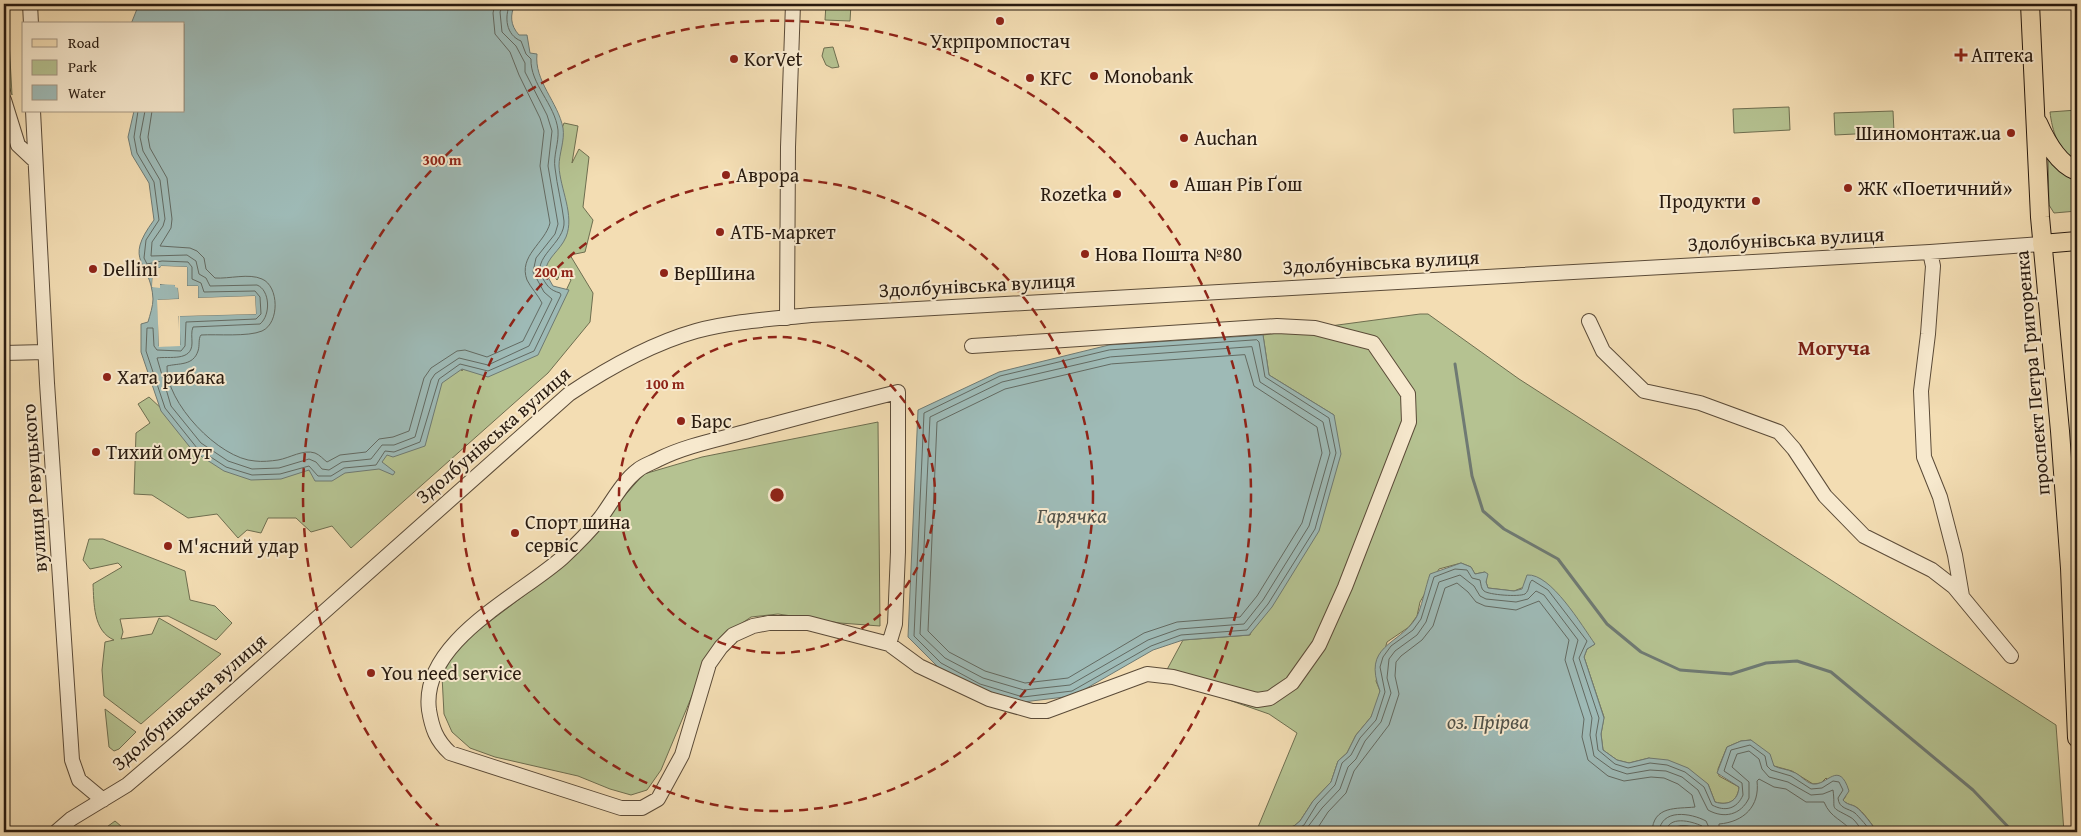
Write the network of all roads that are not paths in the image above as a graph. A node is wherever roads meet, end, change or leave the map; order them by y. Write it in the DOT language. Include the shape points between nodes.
graph roads {
  1 [pos="30,4"];
  2 [pos="793,4"];
  3 [pos="2030,4"];
  4 [pos="31,22"];
  5 [pos="4,100"];
  6 [pos="34,112"];
  7 [pos="2036,118"];
  8 [pos="35,161"];
  9 [pos="2077,171"];
  10 [pos="2077,240"];
  11 [pos="2042,244"];
  12 [pos="1930,252"];
  13 [pos="787,318"];
  14 [pos="1589,321"];
  15 [pos="972,346"];
  16 [pos="45,352"];
  17 [pos="4,353"];
  18 [pos="1962,596"];
  19 [pos="889,644"];
  20 [pos="2011,656"];
  21 [pos="2077,738"];
  22 [pos="103,800"];
  23 [pos="56,832"];
  1 -- 4 [label="street"];
  2 -- 13 [label="street"];
  3 -- 7 [label="main road, проспект Петра Григоренка"];
  5 -- 8 [label="street" via="18,145"];
  6 -- 8 [label="street, вулиця Ревуцького"];
  7 -- 9 [label="main road" via="2058,156"];
  7 -- 11 [label="main road, проспект Петра Григоренка"];
  8 -- 16 [label="street, вулиця Ревуцького"];
  10 -- 11 [label="main road, Здолбунівська вулиця"];
  11 -- 12 [label="street, Здолбунівська вулиця"];
  11 -- 21 [label="main road, проспект Петра Григоренка" via="2070,568"];
  12 -- 13 [label="street, Здолбунівська вулиця"];
  12 -- 18 [label="street" via="1928,334 1921,391 1924,457 1940,497"];
  13 -- 22 [label="street, Здолбунівська вулиця" via="726,325 669,340 627,359 569,394 188,733 128,785"];
  14 -- 18 [label="street" via="1603,351 1644,391 1700,403 1779,432 1825,496 1864,536 1932,570"];
  15 -- 19 [label="street" via="1277,326 1315,328 1373,343 1408,394 1409,422 1345,588 1319,645 1292,683 1270,698 1257,700 1173,677 1147,674 1047,711 1032,711 989,699 919,666"];
  16 -- 17 [label="street"];
  16 -- 22 [label="street, вулиця Ревуцького" via="72,760 79,780"];
  18 -- 20 [label="street"];
  19 -- 19 [label="street" via="808,623 769,623 753,626 733,636 720,647 709,664 682,755 672,776 658,799 642,808 620,808 450,753 439,742 428,703 430,687 441,661 456,642 485,614 562,557 599,519 638,470 662,458 713,441 898,392 898,552 895,624"];
  22 -- 23 [label="street, Здолбунівська вулиця"];
}
